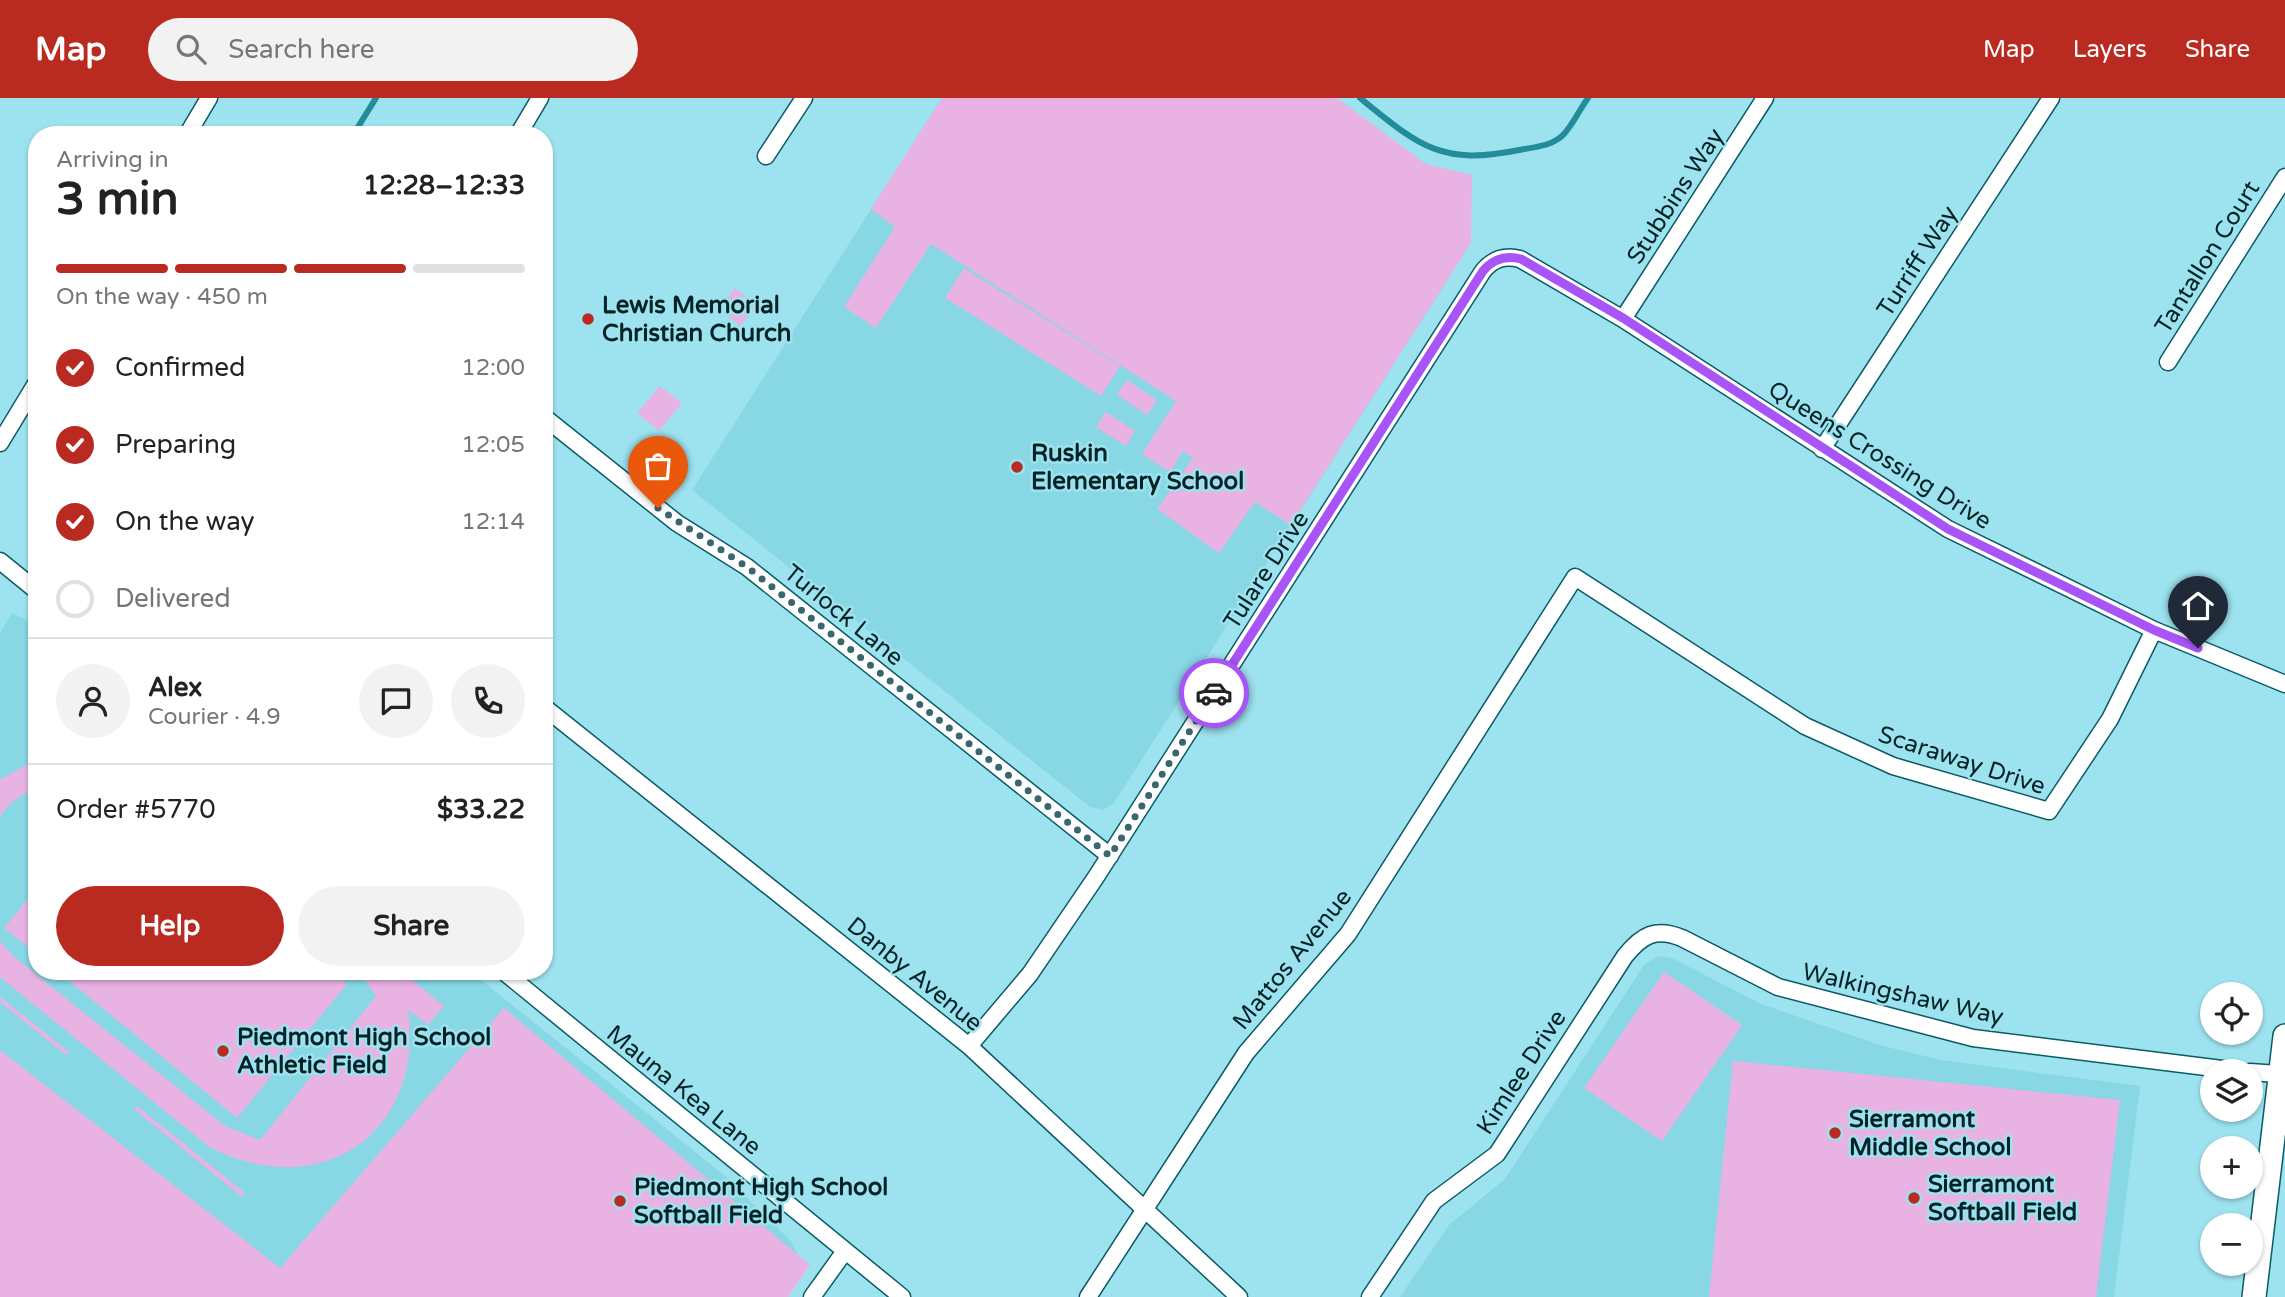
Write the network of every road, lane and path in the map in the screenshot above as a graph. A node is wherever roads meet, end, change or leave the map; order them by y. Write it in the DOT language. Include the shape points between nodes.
graph roads {
  1 [pos="209,98"];
  2 [pos="540,98"];
  3 [pos="804,98"];
  4 [pos="1765,98"];
  5 [pos="2051,98"];
  6 [pos="192,126"];
  7 [pos="523,126"];
  8 [pos="766,156"];
  9 [pos="2285,177"];
  10 [pos="1504,257"];
  11 [pos="1623,318"];
  12 [pos="2168,362"];
  13 [pos="28,398"];
  14 [pos="553,424"];
  15 [pos="0,443"];
  16 [pos="1822,449"];
  17 [pos="0,561"];
  18 [pos="1575,577"];
  19 [pos="28,584"];
  20 [pos="2154,630"];
  21 [pos="2285,684"];
  22 [pos="553,714"];
  23 [pos="1110,856"];
  24 [pos="1653,932"];
  25 [pos="514,980"];
  26 [pos="2285,1036"];
  27 [pos="969,1046"];
  28 [pos="2200,1066"];
  29 [pos="2263,1073"];
  30 [pos="2278,1074"];
  31 [pos="1144,1210"];
  32 [pos="845,1251"];
  33 [pos="811,1297"];
  34 [pos="902,1297"];
  35 [pos="1087,1297"];
  36 [pos="1239,1297"];
  37 [pos="1370,1297"];
  38 [pos="2254,1297"];
  1 -- 6 [label="street"];
  2 -- 7 [label="street"];
  3 -- 8 [label="street"];
  4 -- 11 [label="street, Stubbins Way"];
  5 -- 16 [label="street, Turriff Way"];
  9 -- 12 [label="street, Tantallon Court"];
  10 -- 11 [label="street, Queens Crossing Drive" via="1521,259"];
  10 -- 23 [label="street, Tulare Drive" via="1483,271"];
  11 -- 16 [label="street, Queens Crossing Drive"];
  13 -- 15 [label="street"];
  14 -- 23 [label="street, Turlock Lane" via="677,523 747,567"];
  16 -- 20 [label="street, Queens Crossing Drive" via="1948,529"];
  17 -- 19 [label="street"];
  18 -- 20 [label="street, Scaraway Drive" via="1805,726 1893,766 2049,811 2110,719"];
  18 -- 31 [label="street, Mattos Avenue" via="1348,934 1246,1053"];
  20 -- 21 [label="street, Queens Crossing Drive"];
  22 -- 27 [label="street, Danby Avenue"];
  23 -- 27 [label="street, Tulare Drive" via="1030,974"];
  24 -- 28 [label="street, Walkingshaw Way" via="1682,938 1778,987 1973,1038"];
  24 -- 37 [label="street, Kimlee Drive" via="1637,941 1625,956 1497,1154 1434,1201"];
  25 -- 32 [label="street, Mauna Kea Lane"];
  26 -- 30 [label="main road"];
  27 -- 31 [label="street, Danby Avenue"];
  29 -- 30 [label="street"];
  30 -- 38 [label="main road"];
  31 -- 35 [label="street, Mattos Avenue"];
  31 -- 36 [label="street, Danby Avenue"];
  32 -- 33 [label="street"];
  32 -- 34 [label="street, Mauna Kea Lane"];
}
